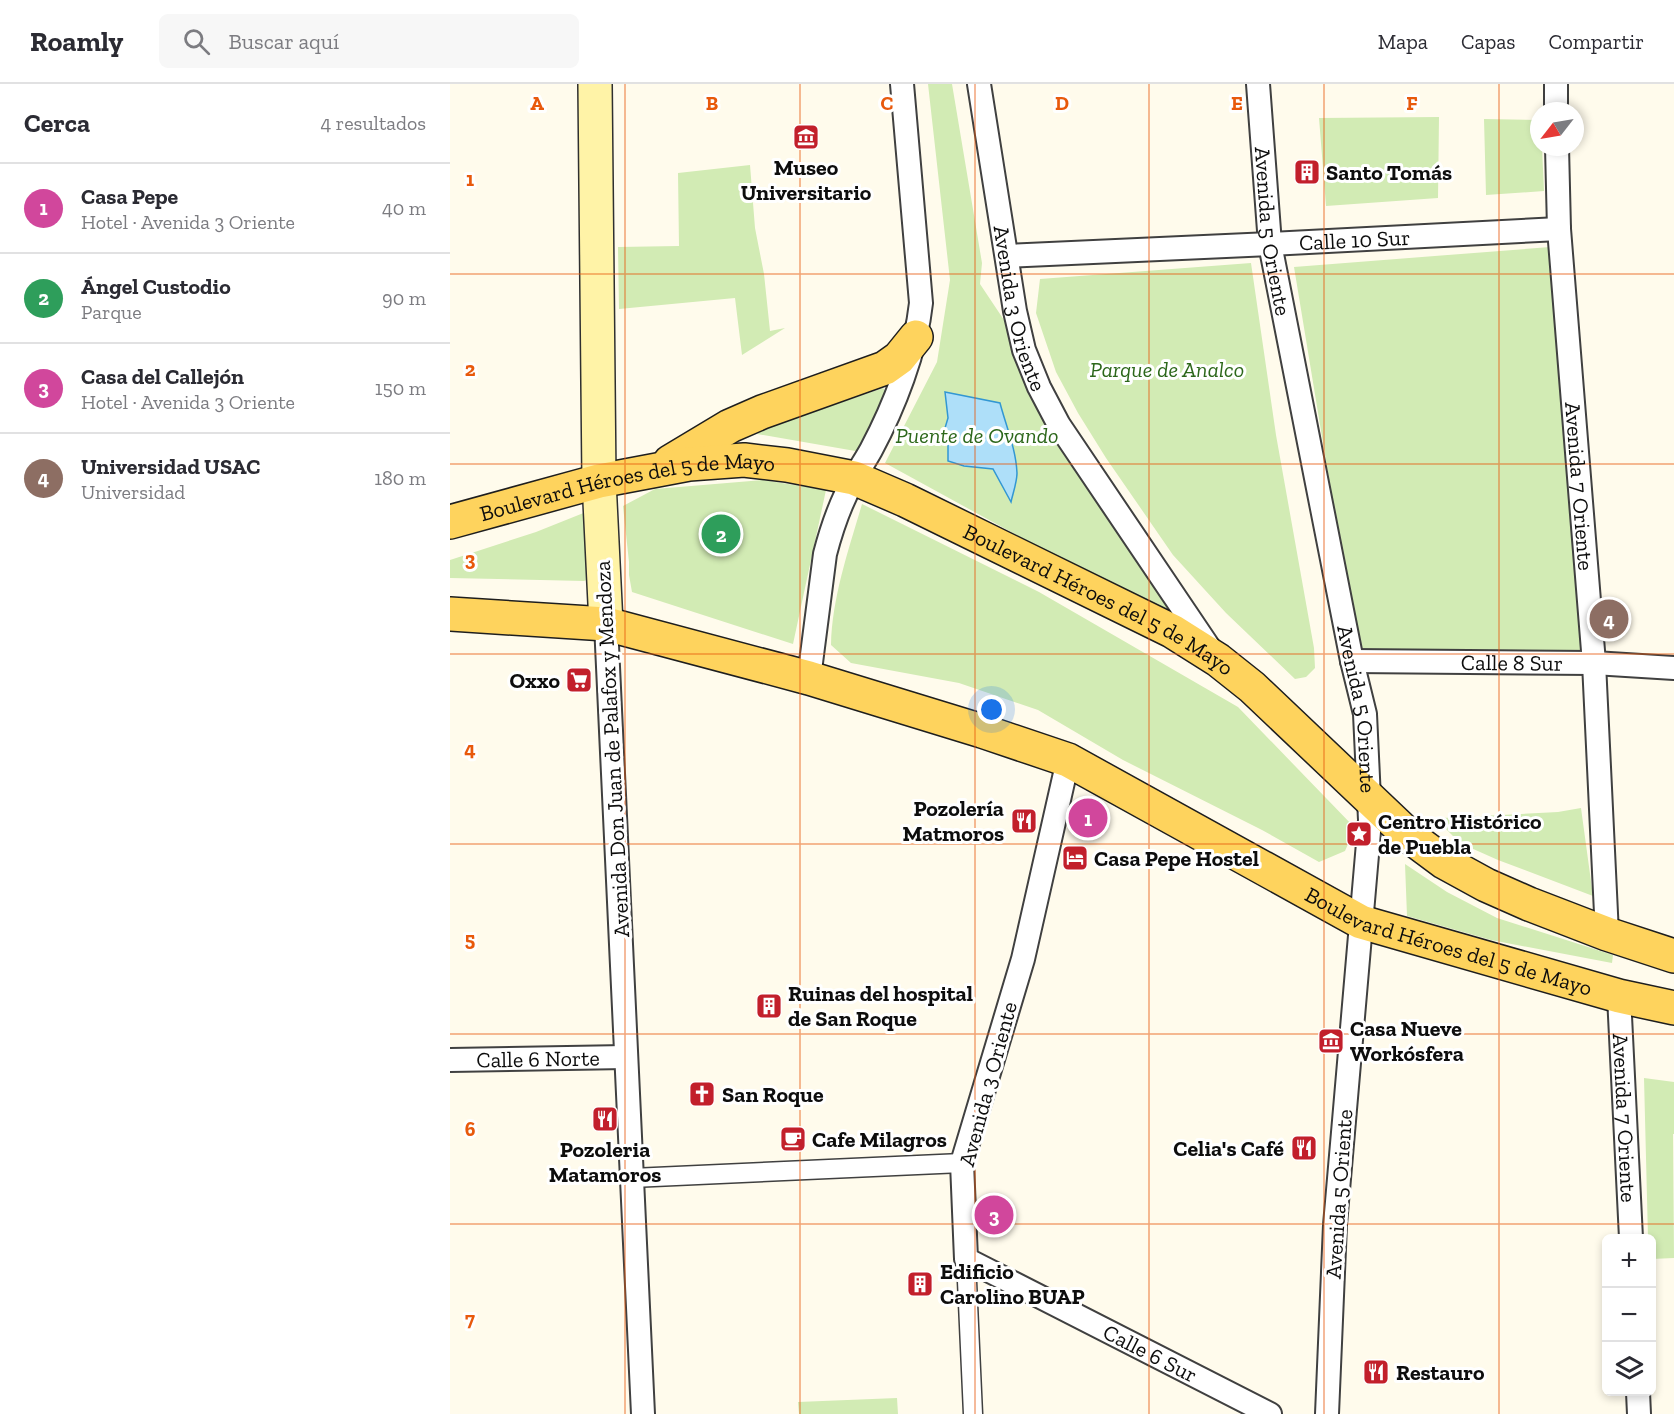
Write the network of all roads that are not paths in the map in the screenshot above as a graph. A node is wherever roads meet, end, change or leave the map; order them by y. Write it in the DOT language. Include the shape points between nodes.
graph roads {
  1 [pos="595,84"];
  2 [pos="902,84"];
  3 [pos="979,84"];
  4 [pos="1258,84"];
  5 [pos="1556,84"];
  6 [pos="1556,102"];
  7 [pos="1557,156"];
  8 [pos="1559,229"];
  9 [pos="1270,244"];
  10 [pos="1006,256"];
  11 [pos="916,337"];
  12 [pos="657,469"];
  13 [pos="854,478"];
  14 [pos="599,481"];
  15 [pos="450,522"];
  16 [pos="450,614"];
  17 [pos="606,624"];
  18 [pos="1218,660"];
  19 [pos="1352,661"];
  20 [pos="1594,663"];
  21 [pos="1674,668"];
  22 [pos="809,678"];
  23 [pos="1068,760"];
  24 [pos="1370,799"];
  25 [pos="1361,922"];
  26 [pos="1607,934"];
  27 [pos="1674,956"];
  28 [pos="1619,996"];
  29 [pos="1674,1008"];
  30 [pos="626,1057"];
  31 [pos="450,1060"];
  32 [pos="962,1163"];
  33 [pos="632,1178"];
  34 [pos="1631,1234"];
  35 [pos="966,1259"];
  36 [pos="1638,1396"];
  37 [pos="643,1414"];
  38 [pos="973,1414"];
  39 [pos="1270,1414"];
  40 [pos="1327,1414"];
  41 [pos="1640,1414"];
  1 -- 14 [label="main road, Avenida Don Juan de Palafox y Mendoza"];
  2 -- 11 [label="street" via="921,303"];
  3 -- 10 [label="street, Avenida 3 Oriente"];
  4 -- 9 [label="street, Avenida 5 Oriente"];
  5 -- 6 [label="street"];
  7 -- 8 [label="street, Avenida 7 Oriente"];
  8 -- 9 [label="street, Calle 10 Sur"];
  8 -- 20 [label="street, Avenida 7 Oriente"];
  9 -- 10 [label="street, Calle 10 Sur"];
  9 -- 19 [label="street, Avenida 5 Oriente"];
  10 -- 18 [label="street, Avenida 3 Oriente" via="1024,350 1054,416"];
  11 -- 12 [label="main road" via="900,358 885,368 730,426"];
  11 -- 13 [label="street" via="881,430"];
  12 -- 13 [label="main road, Boulevard Héroes del 5 de Mayo" via="744,460"];
  12 -- 14 [label="main road, Boulevard Héroes del 5 de Mayo"];
  13 -- 18 [label="main road, Boulevard Héroes del 5 de Mayo" via="1172,631"];
  13 -- 22 [label="street" via="825,554"];
  14 -- 15 [label="main road, Boulevard Héroes del 5 de Mayo"];
  14 -- 17 [label="main road, Avenida Don Juan de Palafox y Mendoza"];
  16 -- 17 [label="main road, Boulevard Héroes del 5 de Mayo"];
  17 -- 22 [label="main road, Boulevard Héroes del 5 de Mayo"];
  17 -- 30 [label="street, Avenida Don Juan de Palafox y Mendoza"];
  18 -- 24 [label="main road, Boulevard Héroes del 5 de Mayo" via="1252,687"];
  19 -- 20 [label="street, Calle 8 Sur"];
  19 -- 24 [label="street, Avenida 5 Oriente" via="1365,714"];
  20 -- 21 [label="street, Calle 8 Sur"];
  20 -- 26 [label="street, Avenida 7 Oriente"];
  22 -- 23 [label="main road, Boulevard Héroes del 5 de Mayo"];
  23 -- 25 [label="main road, Boulevard Héroes del 5 de Mayo"];
  23 -- 32 [label="street, Avenida 3 Oriente" via="1023,960"];
  24 -- 25 [label="street, Avenida 5 Oriente"];
  24 -- 26 [label="main road, Boulevard Héroes del 5 de Mayo" via="1444,862 1529,904"];
  25 -- 28 [label="main road, Boulevard Héroes del 5 de Mayo"];
  25 -- 40 [label="street, Avenida 5 Oriente" via="1335,1225"];
  26 -- 27 [label="main road, Boulevard Héroes del 5 de Mayo"];
  28 -- 29 [label="main road, Boulevard Héroes del 5 de Mayo"];
  28 -- 34 [label="street, Avenida 7 Oriente"];
  30 -- 31 [label="street, Calle 6 Norte"];
  30 -- 33 [label="street, Avenida Don Juan de Palafox y Mendoza"];
  32 -- 33 [label="street"];
  32 -- 35 [label="street, Avenida 3 Oriente"];
  33 -- 37 [label="street, Avenida Don Juan de Palafox y Mendoza"];
  35 -- 38 [label="street, Avenida 3 Oriente"];
  35 -- 39 [label="street, Calle 6 Sur"];
  36 -- 41 [label="street"];
}
